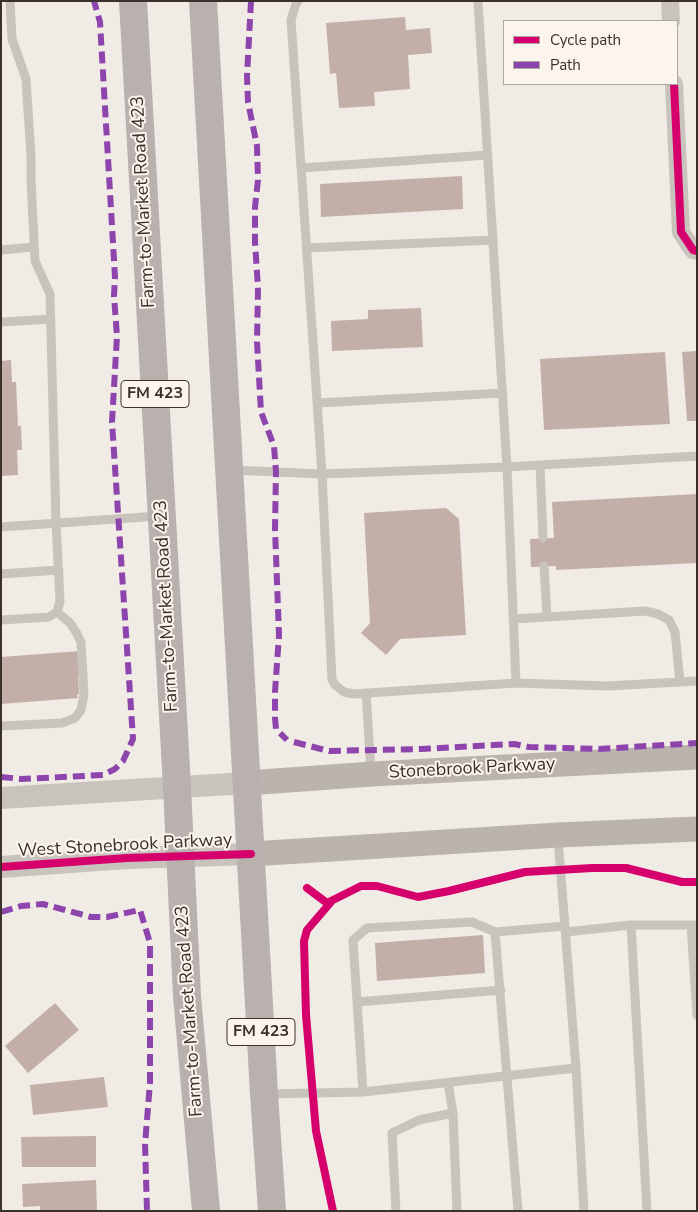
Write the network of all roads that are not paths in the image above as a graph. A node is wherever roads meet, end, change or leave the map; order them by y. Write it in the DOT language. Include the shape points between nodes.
graph roads {
  1 [pos="10,1"];
  2 [pos="133,1"];
  3 [pos="203,1"];
  4 [pos="298,1"];
  5 [pos="478,1"];
  6 [pos="670,1"];
  7 [pos="671,20"];
  8 [pos="6,25"];
  9 [pos="674,85"];
  10 [pos="488,155"];
  11 [pos="301,168"];
  12 [pos="493,240"];
  13 [pos="34,247"];
  14 [pos="307,248"];
  15 [pos="1,250"];
  16 [pos="697,251"];
  17 [pos="51,319"];
  18 [pos="1,322"];
  19 [pos="503,393"];
  20 [pos="317,402"];
  21 [pos="697,456"];
  22 [pos="540,465"];
  23 [pos="507,467"];
  24 [pos="230,470"];
  25 [pos="322,474"];
  26 [pos="162,516"];
  27 [pos="56,523"];
  28 [pos="1,526"];
  29 [pos="543,538"];
  30 [pos="544,566"];
  31 [pos="59,570"];
  32 [pos="1,574"];
  33 [pos="57,612"];
  34 [pos="547,617"];
  35 [pos="513,618"];
  36 [pos="1,620"];
  37 [pos="697,681"];
  38 [pos="680,682"];
  39 [pos="516,683"];
  40 [pos="366,693"];
  41 [pos="1,726"];
  42 [pos="697,758"];
  43 [pos="372,774"];
  44 [pos="247,783"];
  45 [pos="177,788"];
  46 [pos="1,798"];
  47 [pos="697,829"];
  48 [pos="558,835"];
  49 [pos="251,854"];
  50 [pos="180,856"];
  51 [pos="1,867"];
  52 [pos="694,925"];
  53 [pos="631,926"];
  54 [pos="565,929"];
  55 [pos="495,932"];
  56 [pos="500,990"];
  57 [pos="357,1002"];
  58 [pos="697,1015"];
  59 [pos="576,1068"];
  60 [pos="508,1076"];
  61 [pos="448,1083"];
  62 [pos="363,1092"];
  63 [pos="264,1094"];
  64 [pos="452,1113"];
  65 [pos="206,1211"];
  66 [pos="272,1211"];
  67 [pos="396,1211"];
  68 [pos="457,1211"];
  69 [pos="518,1211"];
  70 [pos="584,1211"];
  71 [pos="647,1211"];
  1 -- 8 [label="lane"];
  2 -- 26 [label="main road, Farm-to-Market Road 423 / FM 423"];
  3 -- 24 [label="main road, FM 423"];
  4 -- 11 [label="lane" via="291,20"];
  5 -- 10 [label="lane"];
  6 -- 7 [label="street"];
  8 -- 13 [label="lane" via="26,79"];
  9 -- 16 [label="street" via="681,232"];
  10 -- 11 [label="lane"];
  10 -- 12 [label="lane"];
  11 -- 14 [label="lane"];
  12 -- 14 [label="lane"];
  12 -- 19 [label="lane"];
  13 -- 15 [label="lane"];
  13 -- 17 [label="lane" via="35,261 50,294"];
  14 -- 20 [label="lane"];
  17 -- 18 [label="lane"];
  17 -- 27 [label="lane"];
  19 -- 20 [label="lane"];
  19 -- 23 [label="lane"];
  20 -- 25 [label="lane"];
  21 -- 22 [label="lane"];
  22 -- 23 [label="lane"];
  22 -- 29 [label="lane"];
  23 -- 25 [label="lane"];
  23 -- 35 [label="lane"];
  24 -- 25 [label="lane"];
  24 -- 44 [label="main road, FM 423"];
  25 -- 40 [label="lane" via="332,680 344,692"];
  26 -- 27 [label="lane"];
  26 -- 45 [label="main road, Farm-to-Market Road 423 / FM 423"];
  27 -- 28 [label="lane"];
  27 -- 31 [label="lane"];
  30 -- 34 [label="lane"];
  31 -- 32 [label="lane"];
  31 -- 33 [label="lane"];
  33 -- 36 [label="lane" via="49,617"];
  33 -- 41 [label="lane" via="70,623 81,642 84,695 81,710 75,718 62,723"];
  34 -- 35 [label="lane"];
  34 -- 38 [label="lane" via="645,611 658,614 668,620 675,632"];
  35 -- 39 [label="lane"];
  37 -- 38 [label="lane"];
  38 -- 39 [label="lane" via="608,686"];
  39 -- 40 [label="lane"];
  40 -- 43 [label="lane"];
  42 -- 43 [label="main road, Stonebrook Parkway"];
  43 -- 44 [label="main road, Stonebrook Parkway"];
  44 -- 45 [label="street"];
  44 -- 49 [label="main road, FM 423"];
  45 -- 46 [label="street"];
  45 -- 50 [label="main road, Farm-to-Market Road 423 / FM 423"];
  47 -- 48 [label="main road"];
  48 -- 49 [label="main road"];
  48 -- 54 [label="lane"];
  49 -- 50 [label="street, West Stonebrook Parkway"];
  49 -- 63 [label="main road, FM 423"];
  50 -- 51 [label="street, West Stonebrook Parkway"];
  50 -- 65 [label="main road, Farm-to-Market Road 423 / FM 423" via="187,996"];
  52 -- 53 [label="lane"];
  52 -- 58 [label="lane"];
  53 -- 54 [label="lane"];
  53 -- 71 [label="lane"];
  54 -- 55 [label="lane"];
  54 -- 59 [label="lane"];
  55 -- 56 [label="lane"];
  55 -- 57 [label="lane" via="472,922 367,928 353,940"];
  56 -- 57 [label="lane"];
  56 -- 60 [label="lane"];
  57 -- 62 [label="lane"];
  59 -- 60 [label="lane"];
  59 -- 70 [label="lane"];
  60 -- 61 [label="lane"];
  60 -- 69 [label="lane"];
  61 -- 62 [label="lane"];
  61 -- 64 [label="lane"];
  62 -- 63 [label="lane"];
  63 -- 66 [label="main road, FM 423"];
  64 -- 67 [label="lane" via="419,1120 392,1133"];
  64 -- 68 [label="lane"];
}
